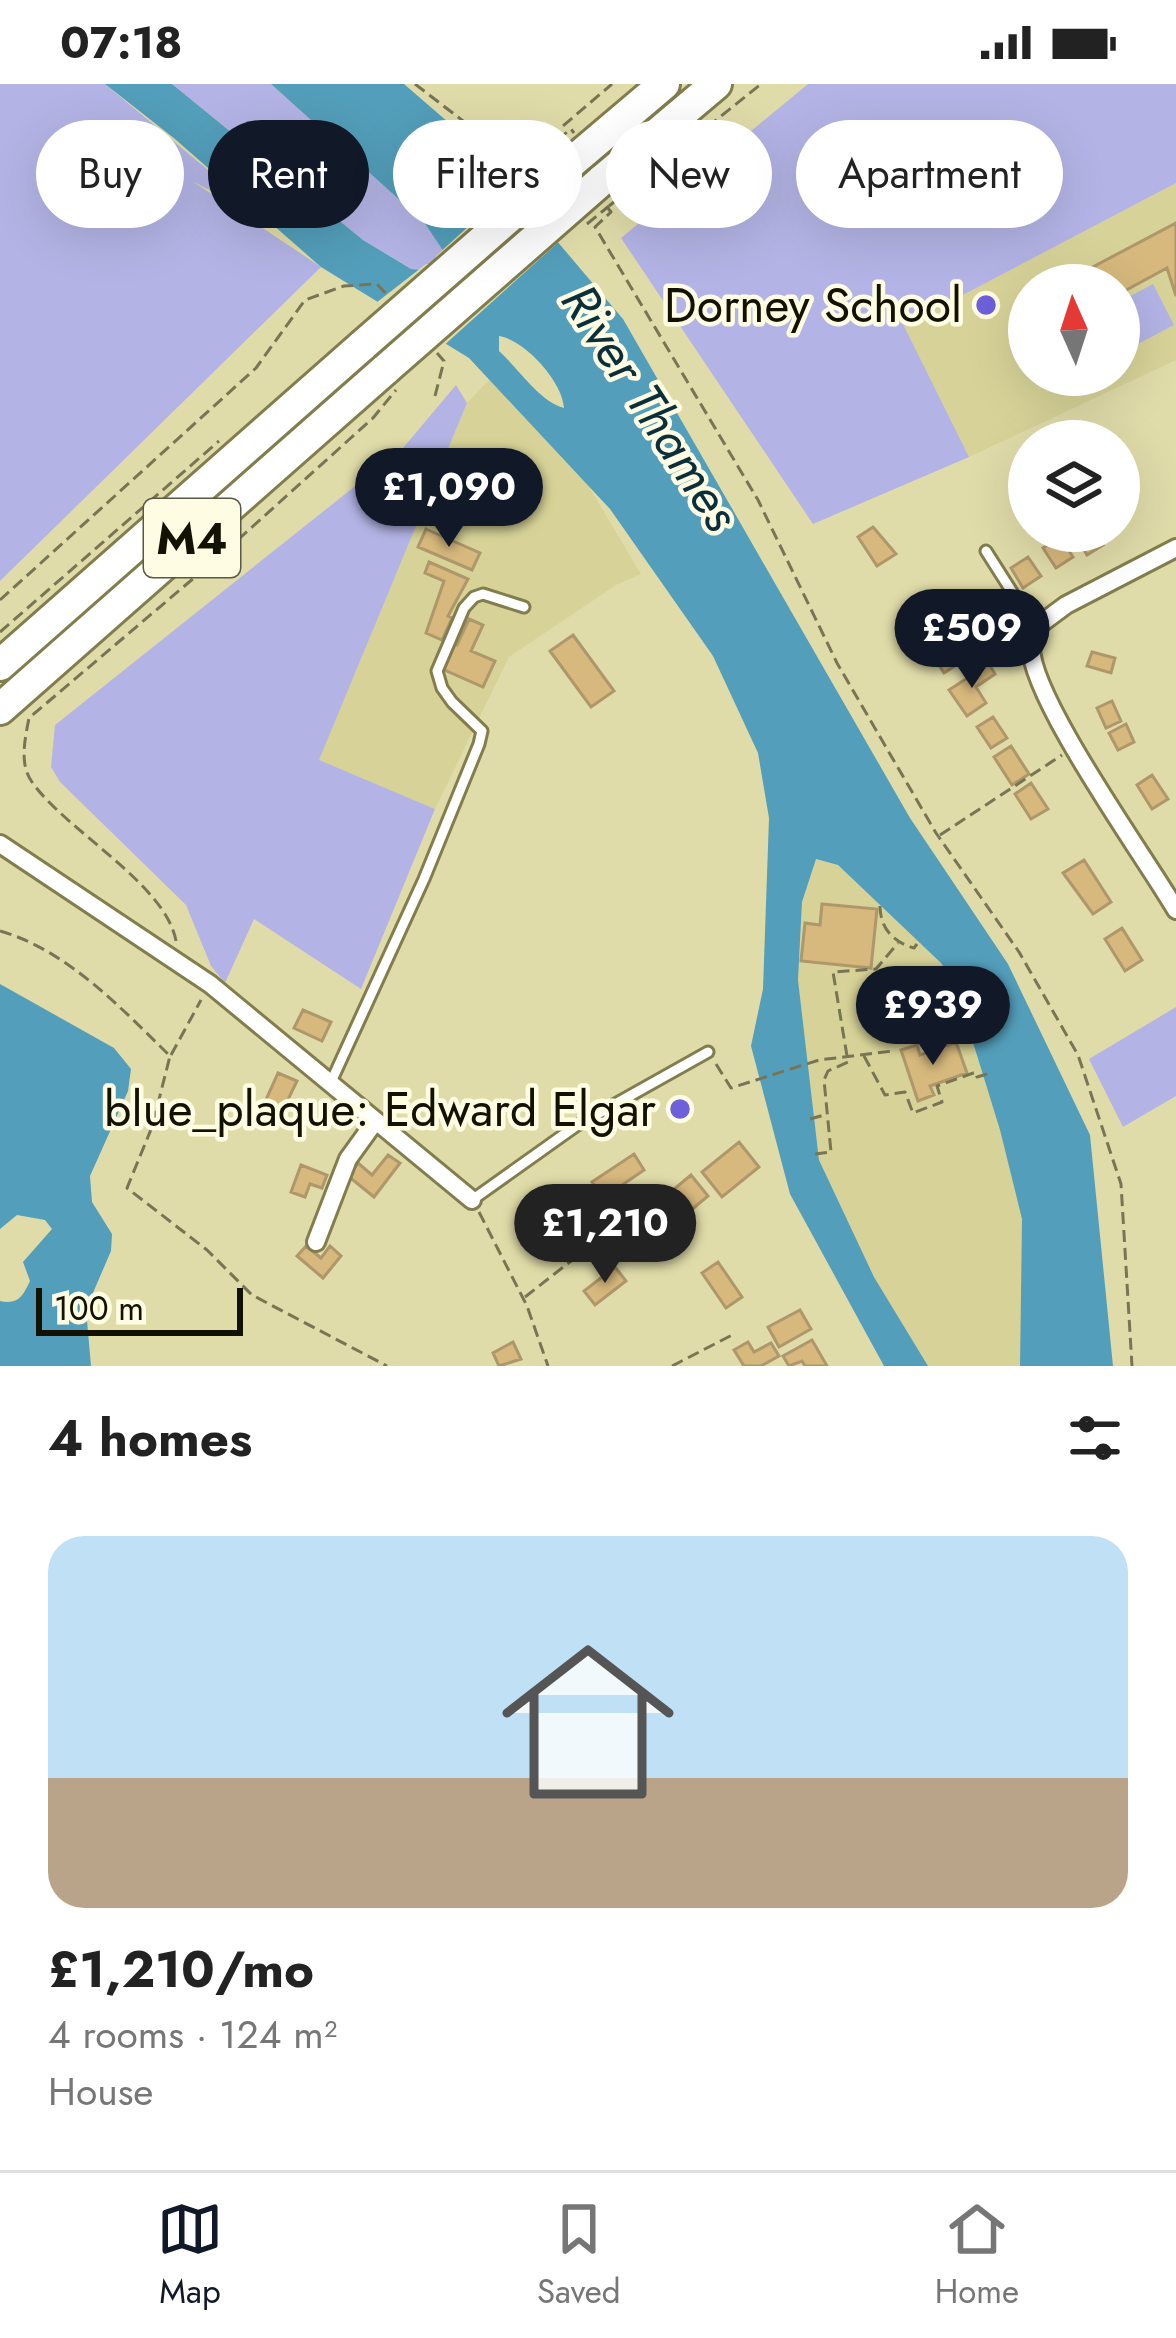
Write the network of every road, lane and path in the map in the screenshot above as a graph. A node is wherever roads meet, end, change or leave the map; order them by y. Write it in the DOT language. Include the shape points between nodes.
graph roads {
  1 [pos="416,84"];
  2 [pos="612,84"];
  3 [pos="664,84"];
  4 [pos="716,84"];
  5 [pos="761,84"];
  6 [pos="463,120"];
  7 [pos="571,120"];
  8 [pos="681,120"];
  9 [pos="712,120"];
  10 [pos="582,141"];
  11 [pos="606,198"];
  12 [pos="606,217"];
  13 [pos="488,228"];
  14 [pos="391,299"];
  15 [pos="431,346"];
  16 [pos="392,376"];
  17 [pos="435,396"];
  18 [pos="1176,548"];
  19 [pos="986,551"];
  20 [pos="0,600"];
  21 [pos="524,607"];
  22 [pos="1035,628"];
  23 [pos="0,665"];
  24 [pos="0,709"];
  25 [pos="1075,748"];
  26 [pos="938,836"];
  27 [pos="0,844"];
  28 [pos="880,906"];
  29 [pos="1176,910"];
  30 [pos="0,931"];
  31 [pos="898,944"];
  32 [pos="916,944"];
  33 [pos="180,962"];
  34 [pos="209,984"];
  35 [pos="893,1051"];
  36 [pos="708,1052"];
  37 [pos="863,1053"];
  38 [pos="847,1054"];
  39 [pos="170,1056"];
  40 [pos="991,1073"];
  41 [pos="331,1082"];
  42 [pos="825,1115"];
  43 [pos="810,1119"];
  44 [pos="374,1123"];
  45 [pos="815,1154"];
  46 [pos="472,1200"];
  47 [pos="316,1242"];
  48 [pos="585,1250"];
  49 [pos="524,1299"];
  50 [pos="734,1334"];
  51 [pos="387,1366"];
  52 [pos="548,1366"];
  53 [pos="672,1366"];
  54 [pos="1132,1366"];
  1 -- 6 [label="path"];
  2 -- 7 [label="path"];
  3 -- 10 [label="highway, M4"];
  4 -- 8 [label="highway, M4"];
  5 -- 9 [label="path"];
  11 -- 16 [label="highway, M4, bridge"];
  12 -- 26 [label="path" via="595,227 758,500 836,663"];
  13 -- 23 [label="highway, M4, bridge"];
  14 -- 20 [label="path" via="377,284 305,300 256,368"];
  15 -- 17 [label="path" via="444,361"];
  16 -- 24 [label="highway, M4"];
  16 -- 33 [label="path" via="396,393 373,418 29,718 23,747 30,780 137,882 173,927"];
  18 -- 22 [label="street"];
  19 -- 22 [label="lane"];
  21 -- 41 [label="lane" via="474,597 437,671 452,702 482,730 479,744"];
  22 -- 25 [label="street" via="1037,673"];
  25 -- 26 [label="path"];
  25 -- 29 [label="street"];
  26 -- 54 [label="path" via="1078,1055 1120,1184"];
  27 -- 33 [label="street"];
  28 -- 31 [label="path"];
  30 -- 39 [label="path" via="25,938 110,997"];
  31 -- 32 [label="path"];
  31 -- 38 [label="path" via="875,969 833,972"];
  33 -- 34 [label="street"];
  34 -- 39 [label="path"];
  34 -- 41 [label="street"];
  35 -- 37 [label="path"];
  36 -- 38 [label="path" via="730,1088"];
  36 -- 46 [label="lane" via="576,1126"];
  37 -- 38 [label="path"];
  37 -- 40 [label="path" via="885,1095 905,1092 913,1113 942,1102 937,1086"];
  38 -- 42 [label="path" via="824,1080"];
  39 -- 51 [label="path" via="127,1188 252,1295"];
  41 -- 44 [label="street"];
  42 -- 43 [label="path"];
  42 -- 45 [label="path" via="831,1152"];
  44 -- 46 [label="street"];
  44 -- 47 [label="street" via="347,1160"];
  46 -- 49 [label="path"];
  48 -- 49 [label="path"];
  49 -- 52 [label="path"];
  50 -- 53 [label="path"];
}
